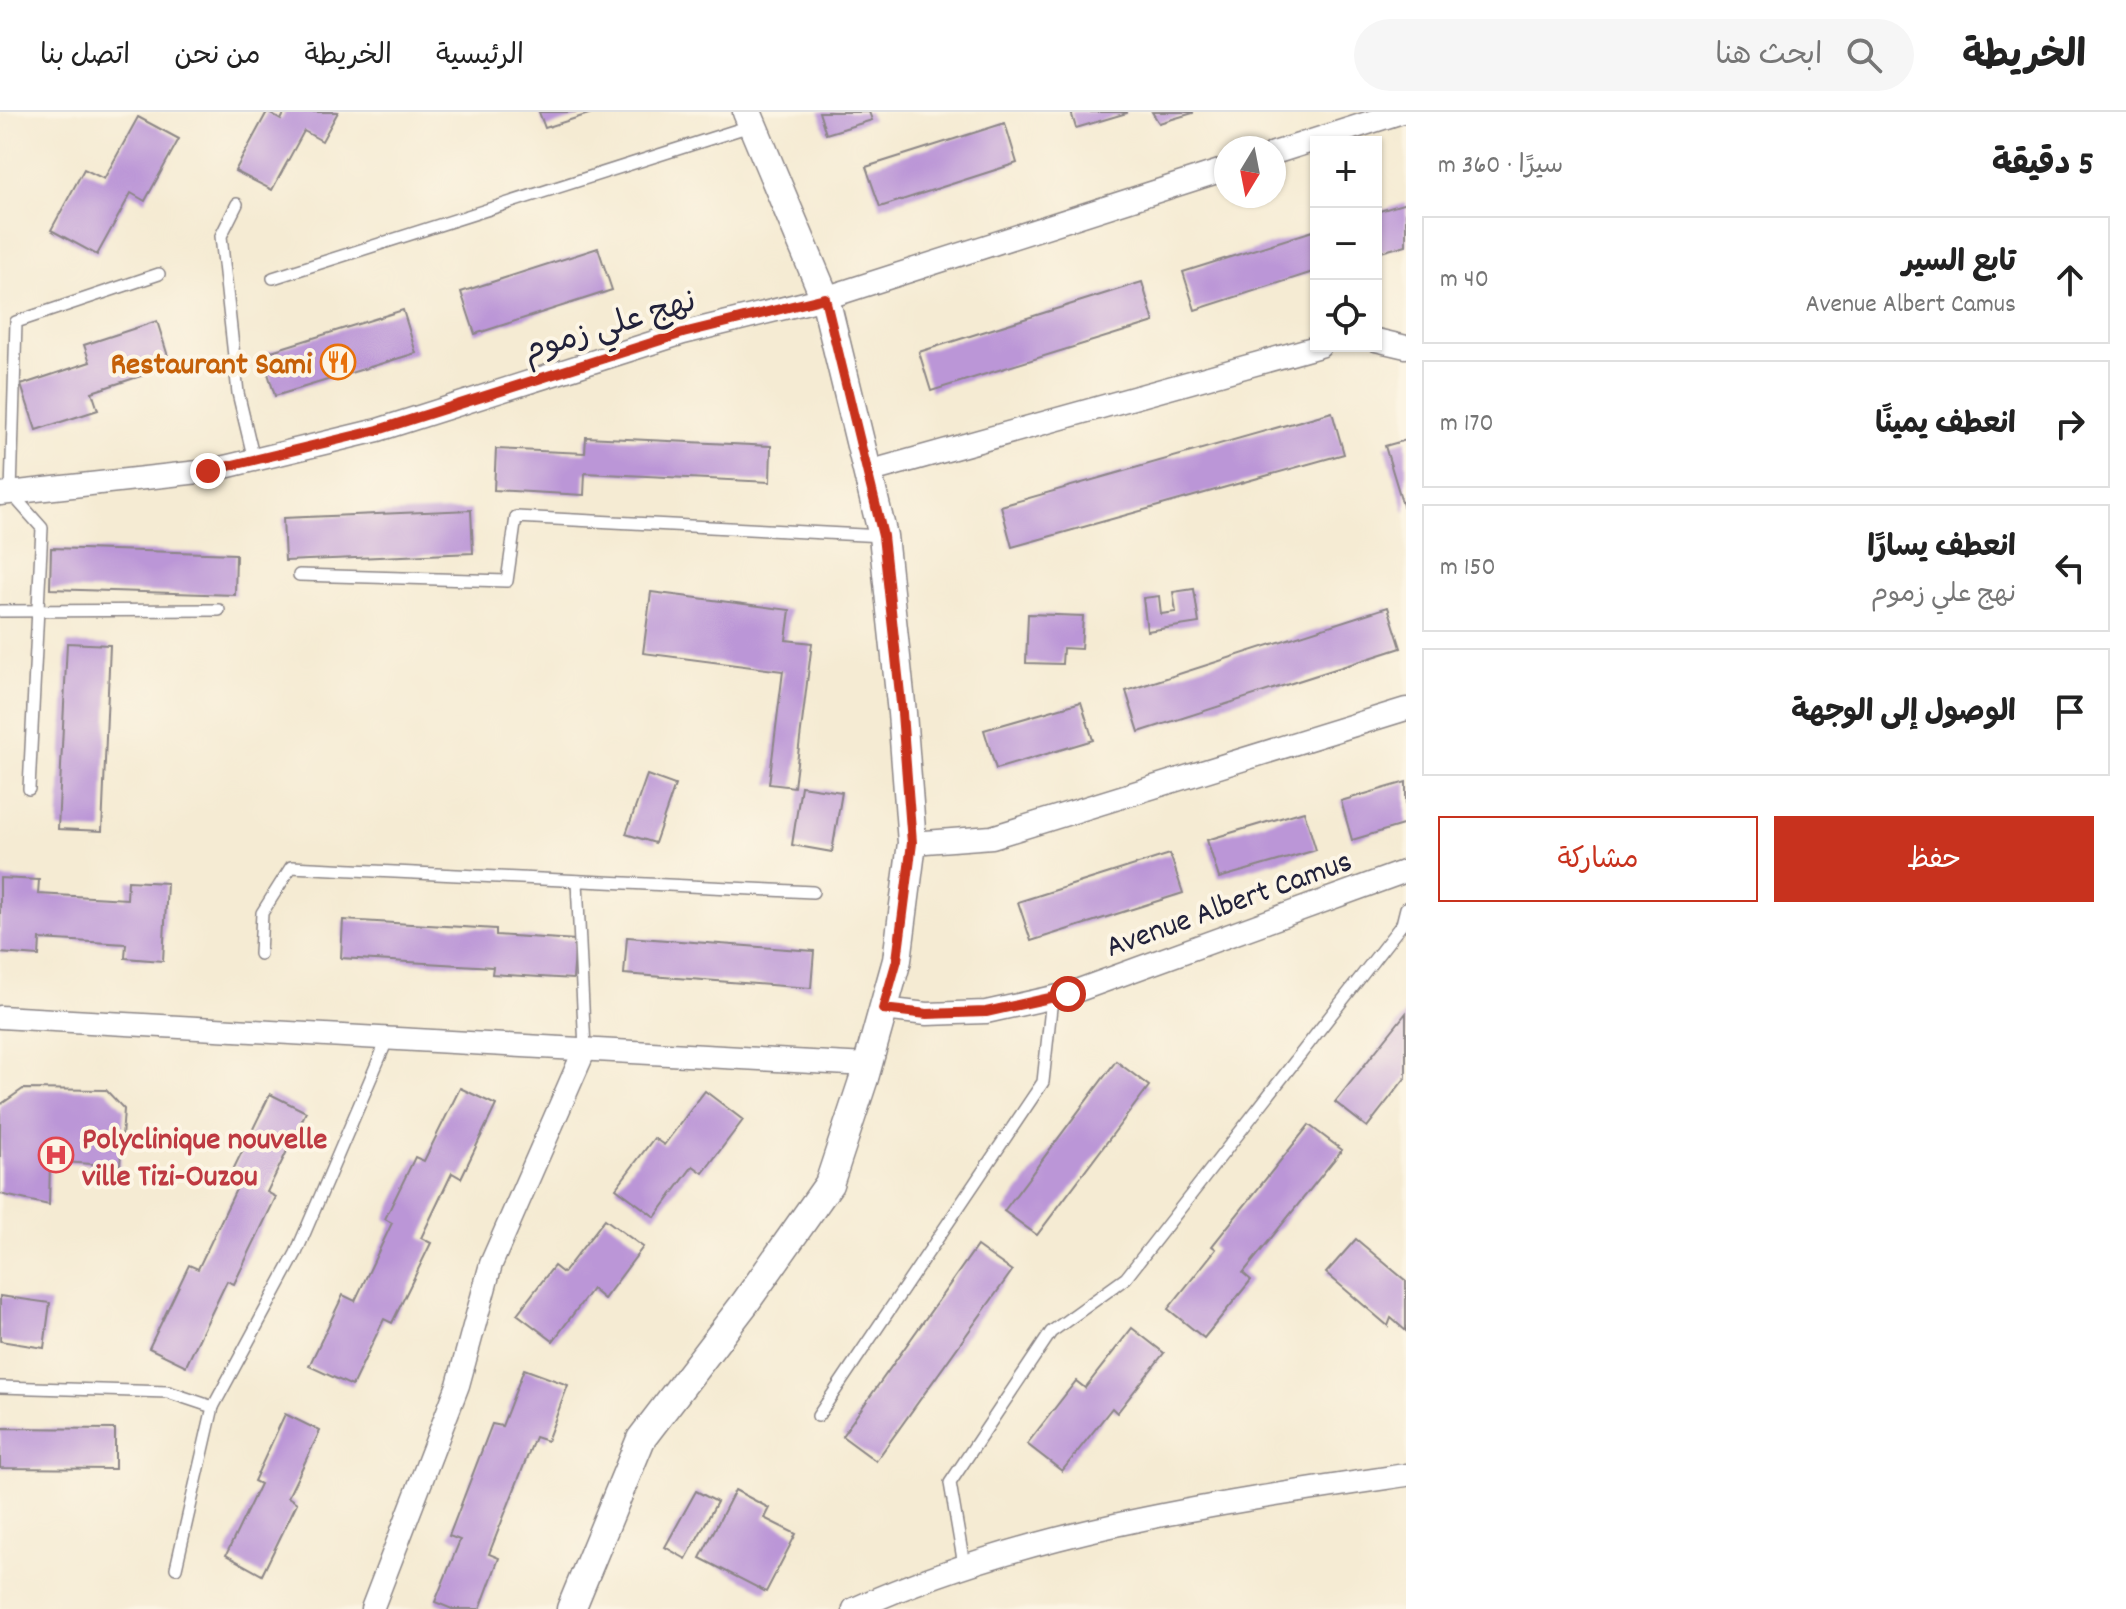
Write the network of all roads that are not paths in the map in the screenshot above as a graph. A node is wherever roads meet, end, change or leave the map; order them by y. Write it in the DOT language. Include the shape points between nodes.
graph roads {
  1 [pos="1402,112"];
  2 [pos="750,119"];
  3 [pos="1286,149"];
  4 [pos="1214,173"];
  5 [pos="237,204"];
  6 [pos="159,274"];
  7 [pos="273,278"];
  8 [pos="825,298"];
  9 [pos="1382,341"];
  10 [pos="1406,347"];
  11 [pos="1310,349"];
  12 [pos="254,460"];
  13 [pos="868,472"];
  14 [pos="6,493"];
  15 [pos="883,536"];
  16 [pos="299,575"];
  17 [pos="38,610"];
  18 [pos="219,610"];
  19 [pos="0,611"];
  20 [pos="1406,709"];
  21 [pos="29,789"];
  22 [pos="912,843"];
  23 [pos="1406,871"];
  24 [pos="577,881"];
  25 [pos="813,892"];
  26 [pos="1406,908"];
  27 [pos="260,954"];
  28 [pos="1052,998"];
  29 [pos="883,1009"];
  30 [pos="0,1017"];
  31 [pos="388,1038"];
  32 [pos="585,1049"];
  33 [pos="867,1065"];
  34 [pos="0,1387"];
  35 [pos="213,1407"];
  36 [pos="818,1416"];
  37 [pos="1406,1475"];
  38 [pos="964,1565"];
  39 [pos="176,1568"];
  40 [pos="372,1609"];
  41 [pos="571,1609"];
  42 [pos="854,1609"];
  1 -- 3 [label="street"];
  2 -- 7 [label="lane"];
  2 -- 8 [label="street"];
  4 -- 8 [label="street, نهج علي زموم"];
  5 -- 12 [label="lane" via="221,236 238,393"];
  6 -- 14 [label="lane" via="16,322"];
  8 -- 12 [label="street, نهج علي زموم" via="683,333 378,430"];
  8 -- 13 [label="street"];
  9 -- 10 [label="street"];
  11 -- 13 [label="street"];
  12 -- 14 [label="street, نهج علي زموم" via="208,471"];
  13 -- 15 [label="street"];
  14 -- 17 [label="lane" via="42,528"];
  15 -- 16 [label="lane" via="516,517 507,581"];
  15 -- 22 [label="street"];
  17 -- 18 [label="lane"];
  17 -- 19 [label="lane"];
  17 -- 21 [label="lane"];
  20 -- 22 [label="street" via="992,837"];
  22 -- 29 [label="street" via="897,960"];
  23 -- 28 [label="street, Avenue Albert Camus"];
  24 -- 25 [label="lane"];
  24 -- 27 [label="lane" via="291,867 262,913"];
  24 -- 32 [label="lane"];
  26 -- 38 [label="lane" via="1402,924 1126,1278 1051,1332 1034,1357 950,1483"];
  28 -- 29 [label="street, Avenue Albert Camus" via="986,1012"];
  28 -- 36 [label="lane" via="1043,1082"];
  29 -- 33 [label="street"];
  30 -- 31 [label="street"];
  31 -- 32 [label="street"];
  31 -- 35 [label="lane" via="296,1253"];
  32 -- 33 [label="street"];
  32 -- 40 [label="street" via="491,1264 458,1385"];
  33 -- 41 [label="street" via="829,1184 641,1439"];
  34 -- 35 [label="lane" via="168,1392"];
  35 -- 39 [label="lane"];
  37 -- 38 [label="street" via="1073,1533"];
  38 -- 42 [label="street"];
}
